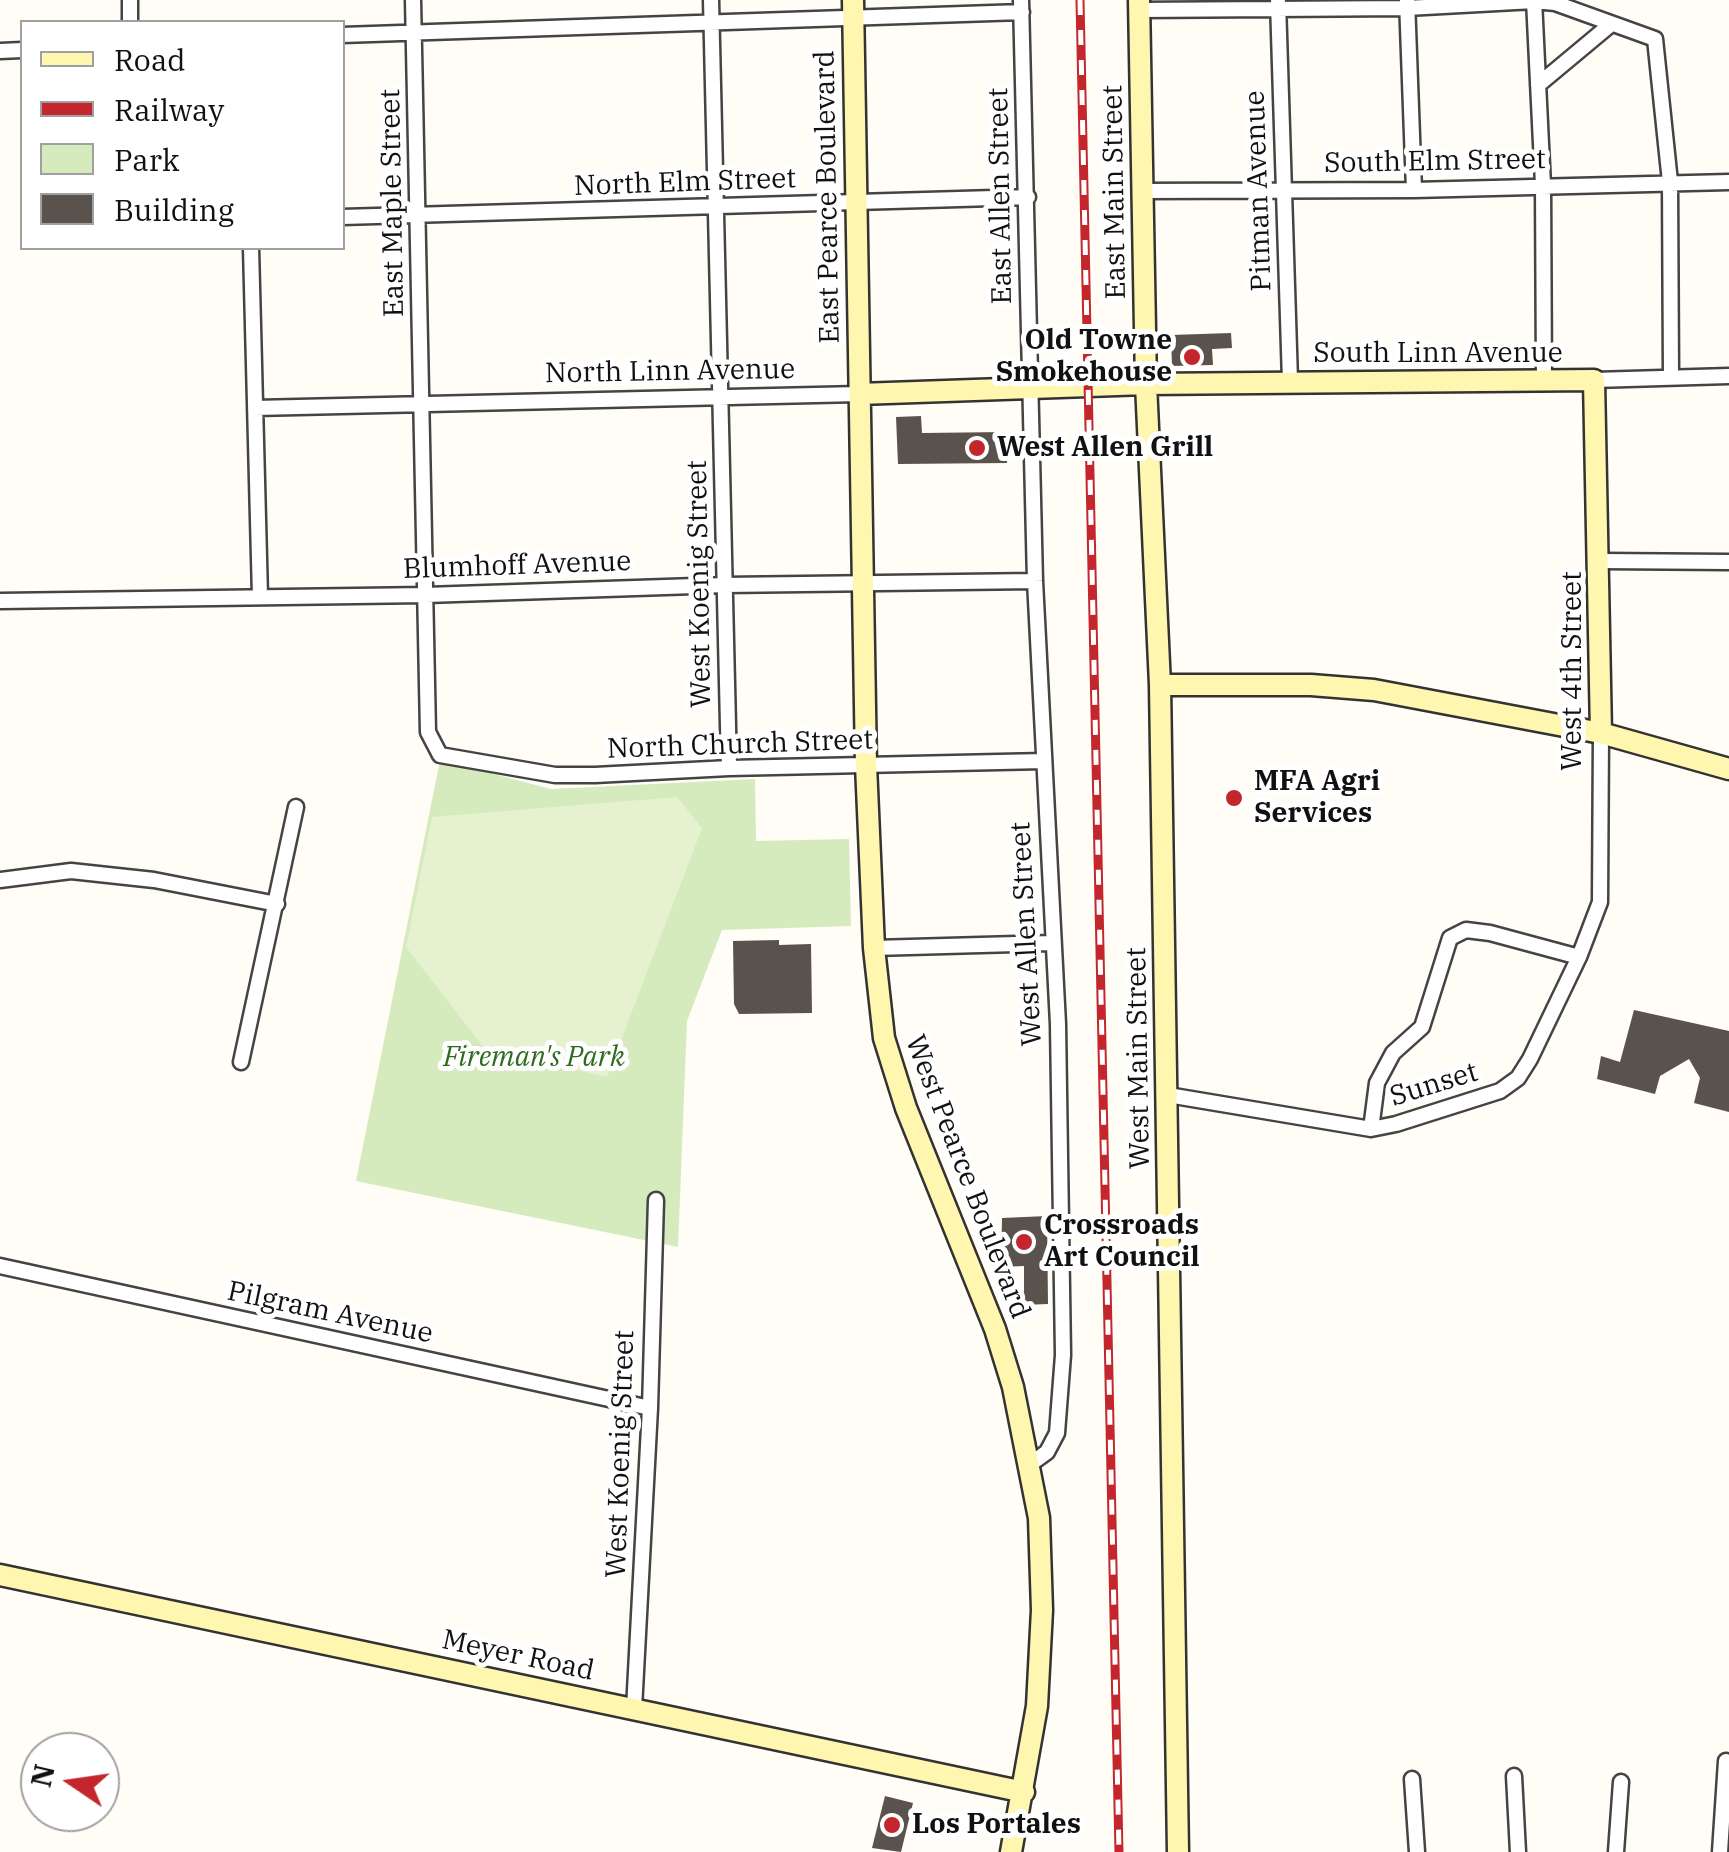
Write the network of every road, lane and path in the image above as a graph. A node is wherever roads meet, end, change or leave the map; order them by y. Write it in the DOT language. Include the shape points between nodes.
graph roads {
  1 [pos="413,0"];
  2 [pos="710,0"];
  3 [pos="1534,0"];
  4 [pos="1278,4"];
  5 [pos="1407,4"];
  6 [pos="1139,5"];
  7 [pos="1022,6"];
  8 [pos="853,9"];
  9 [pos="711,24"];
  10 [pos="1610,24"];
  11 [pos="414,32"];
  12 [pos="345,35"];
  13 [pos="1538,86"];
  14 [pos="1670,182"];
  15 [pos="1729,182"];
  16 [pos="1543,185"];
  17 [pos="1284,188"];
  18 [pos="1414,190"];
  19 [pos="1142,191"];
  20 [pos="1028,197"];
  21 [pos="855,204"];
  22 [pos="715,206"];
  23 [pos="345,217"];
  24 [pos="418,217"];
  25 [pos="251,250"];
  26 [pos="1729,376"];
  27 [pos="1671,377"];
  28 [pos="1594,380"];
  29 [pos="1290,381"];
  30 [pos="1544,382"];
  31 [pos="1146,384"];
  32 [pos="1030,390"];
  33 [pos="859,394"];
  34 [pos="720,399"];
  35 [pos="422,405"];
  36 [pos="255,408"];
  37 [pos="1600,561"];
  38 [pos="1729,562"];
  39 [pos="1036,582"];
  40 [pos="864,583"];
  41 [pos="725,585"];
  42 [pos="426,595"];
  43 [pos="260,597"];
  44 [pos="0,601"];
  45 [pos="1160,685"];
  46 [pos="1601,734"];
  47 [pos="440,755"];
  48 [pos="1044,761"];
  49 [pos="866,765"];
  50 [pos="729,768"];
  51 [pos="1729,769"];
  52 [pos="296,807"];
  53 [pos="0,880"];
  54 [pos="277,904"];
  55 [pos="1052,943"];
  56 [pos="874,948"];
  57 [pos="1579,957"];
  58 [pos="241,1062"];
  59 [pos="1168,1095"];
  60 [pos="1370,1129"];
  61 [pos="656,1200"];
  62 [pos="0,1266"];
  63 [pos="650,1408"];
  64 [pos="1030,1465"];
  65 [pos="0,1575"];
  66 [pos="634,1709"];
  67 [pos="1726,1762"];
  68 [pos="1514,1776"];
  69 [pos="1412,1779"];
  70 [pos="1621,1782"];
  71 [pos="1024,1792"];
  72 [pos="1183,1851"];
  73 [pos="1011,1852"];
  74 [pos="1416,1852"];
  75 [pos="1518,1852"];
  76 [pos="1616,1852"];
  77 [pos="1720,1852"];
  1 -- 11 [label="street, East Maple Street"];
  2 -- 9 [label="street, West Koenig Street"];
  3 -- 5 [label="street"];
  3 -- 10 [label="street"];
  3 -- 13 [label="street"];
  4 -- 5 [label="street"];
  4 -- 6 [label="street"];
  4 -- 17 [label="street, Pitman Avenue"];
  5 -- 18 [label="street"];
  6 -- 19 [label="street, East Main Street"];
  7 -- 8 [label="street"];
  7 -- 20 [label="street, East Allen Street"];
  8 -- 9 [label="street"];
  8 -- 21 [label="street, East Pearce Boulevard"];
  9 -- 11 [label="street"];
  9 -- 22 [label="street, West Koenig Street"];
  10 -- 13 [label="street"];
  10 -- 14 [label="street" via="1654,39"];
  11 -- 12 [label="street"];
  11 -- 24 [label="street, East Maple Street"];
  13 -- 16 [label="street"];
  14 -- 15 [label="street, South Elm Street"];
  14 -- 16 [label="street, South Elm Street"];
  14 -- 27 [label="street"];
  16 -- 18 [label="street, South Elm Street"];
  16 -- 30 [label="street"];
  17 -- 18 [label="street, South Elm Street"];
  17 -- 19 [label="street, South Elm Street"];
  17 -- 29 [label="street, Pitman Avenue"];
  19 -- 31 [label="street, East Main Street"];
  20 -- 21 [label="street, North Elm Street"];
  20 -- 32 [label="street, East Allen Street"];
  21 -- 22 [label="street, North Elm Street"];
  21 -- 33 [label="street, East Pearce Boulevard"];
  22 -- 24 [label="street, North Elm Street"];
  22 -- 34 [label="street, West Koenig Street"];
  23 -- 24 [label="street, North Elm Street"];
  24 -- 35 [label="street, East Maple Street"];
  25 -- 36 [label="street"];
  26 -- 27 [label="street, South Linn Avenue"];
  27 -- 28 [label="street, South Linn Avenue"];
  28 -- 30 [label="street, South Linn Avenue"];
  28 -- 37 [label="street, West 4th Street"];
  29 -- 30 [label="street, South Linn Avenue"];
  29 -- 31 [label="street, South Linn Avenue"];
  31 -- 32 [label="street, North Linn Avenue"];
  31 -- 45 [label="street, West Main Street"];
  32 -- 33 [label="street, North Linn Avenue"];
  32 -- 39 [label="street, West Allen Street"];
  33 -- 34 [label="street, North Linn Avenue"];
  33 -- 40 [label="street, West Pearce Boulevard"];
  34 -- 35 [label="street, North Linn Avenue"];
  34 -- 41 [label="street, West Koenig Street"];
  35 -- 36 [label="street, North Linn Avenue"];
  35 -- 42 [label="street, East Maple Street"];
  36 -- 43 [label="street"];
  37 -- 38 [label="street"];
  37 -- 46 [label="street, West 4th Street"];
  39 -- 40 [label="street, Blumhoff Avenue"];
  39 -- 48 [label="street, West Allen Street"];
  40 -- 41 [label="street, Blumhoff Avenue"];
  40 -- 49 [label="street, West Pearce Boulevard"];
  41 -- 42 [label="street, Blumhoff Avenue"];
  41 -- 50 [label="street, West Koenig Street"];
  42 -- 43 [label="street, Blumhoff Avenue"];
  42 -- 47 [label="street, East Maple Street" via="428,732"];
  43 -- 44 [label="street, Blumhoff Avenue"];
  45 -- 46 [label="street" via="1374,690"];
  45 -- 59 [label="street, West Main Street"];
  46 -- 51 [label="street"];
  46 -- 57 [label="street, West 4th Street" via="1600,902"];
  47 -- 50 [label="street, North Church Street" via="555,774"];
  48 -- 49 [label="street, North Church Street"];
  48 -- 55 [label="street, West Allen Street"];
  49 -- 50 [label="street, North Church Street"];
  49 -- 56 [label="street, West Pearce Boulevard"];
  52 -- 54 [label="street"];
  53 -- 54 [label="street" via="71,871"];
  54 -- 58 [label="street"];
  55 -- 56 [label="street"];
  55 -- 64 [label="street, West Allen Street" via="1063,1355 1057,1433 1048,1452"];
  56 -- 64 [label="street, West Pearce Boulevard" via="884,1038 995,1329"];
  57 -- 60 [label="street, Sunset" via="1518,1078 1500,1091"];
  57 -- 60 [label="street" via="1490,933 1466,930 1450,938 1422,1026 1393,1053 1378,1083"];
  59 -- 60 [label="street, Sunset"];
  59 -- 72 [label="street, West Main Street"];
  61 -- 63 [label="street, West Koenig Street"];
  62 -- 63 [label="street, Pilgram Avenue"];
  63 -- 66 [label="street, West Koenig Street"];
  64 -- 71 [label="street, West Pearce Boulevard" via="1042,1610 1038,1706"];
  65 -- 66 [label="street, Meyer Road"];
  66 -- 71 [label="street, Meyer Road"];
  67 -- 77 [label="street"];
  68 -- 75 [label="street"];
  69 -- 74 [label="street"];
  70 -- 76 [label="street"];
  71 -- 73 [label="street, West Pearce Boulevard"];
}
